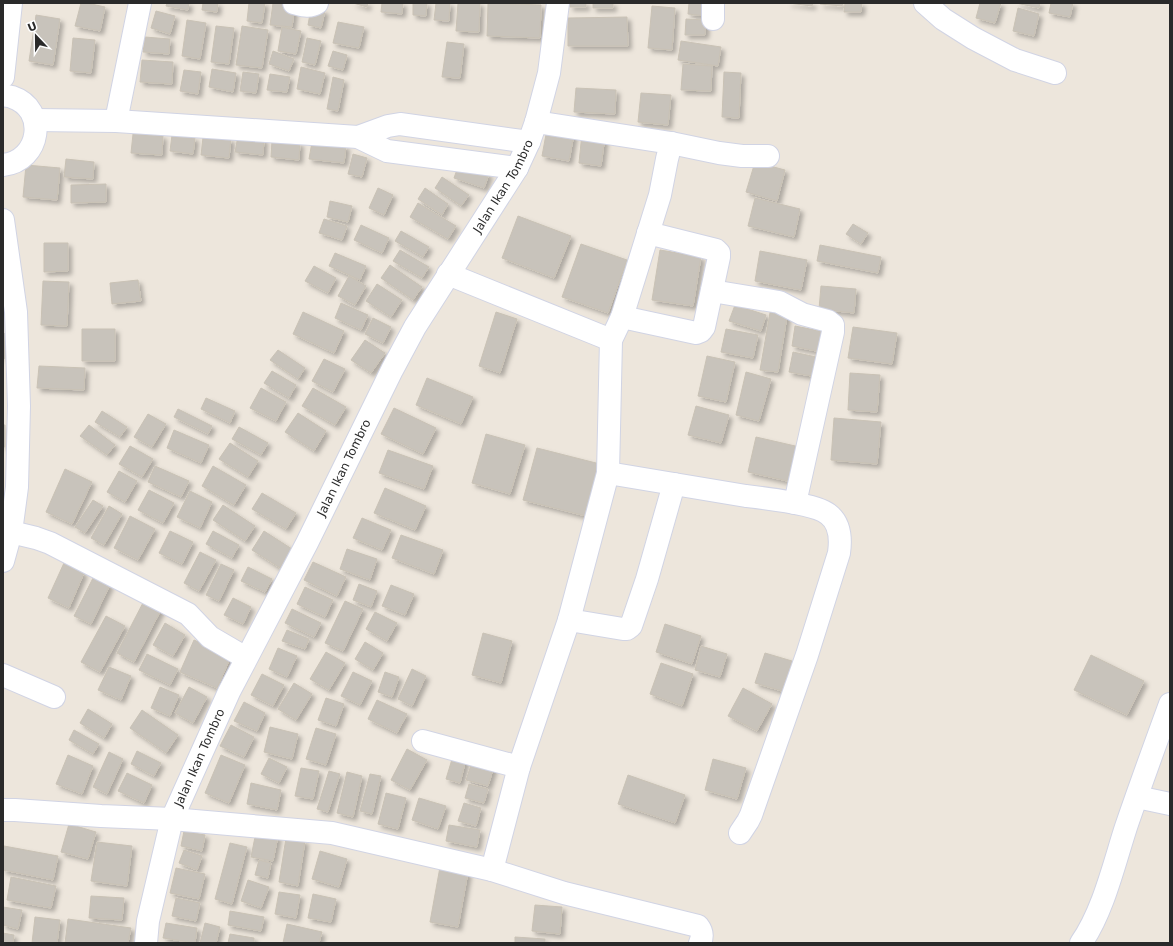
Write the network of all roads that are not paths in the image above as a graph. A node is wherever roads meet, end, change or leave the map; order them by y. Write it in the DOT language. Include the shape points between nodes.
graph roads {
  1 [pos="140,3"];
  2 [pos="294,3"];
  3 [pos="316,3"];
  4 [pos="558,3"];
  5 [pos="925,3"];
  6 [pos="8,4"];
  7 [pos="1055,73"];
  8 [pos="3,77"];
  9 [pos="3,95"];
  10 [pos="35,120"];
  11 [pos="116,122"];
  12 [pos="536,122"];
  13 [pos="358,137"];
  14 [pos="529,142"];
  15 [pos="672,143"];
  16 [pos="768,156"];
  17 [pos="3,165"];
  18 [pos="517,168"];
  19 [pos="648,233"];
  20 [pos="4,234"];
  21 [pos="448,274"];
  22 [pos="712,291"];
  23 [pos="10,313"];
  24 [pos="622,317"];
  25 [pos="611,340"];
  26 [pos="11,406"];
  27 [pos="608,473"];
  28 [pos="674,484"];
  29 [pos="10,487"];
  30 [pos="795,503"];
  31 [pos="11,532"];
  32 [pos="3,561"];
  33 [pos="569,620"];
  34 [pos="246,658"];
  35 [pos="3,675"];
  36 [pos="54,697"];
  37 [pos="1170,704"];
  38 [pos="423,741"];
  39 [pos="519,767"];
  40 [pos="1137,797"];
  41 [pos="1170,804"];
  42 [pos="3,810"];
  43 [pos="172,819"];
  44 [pos="740,832"];
  45 [pos="492,870"];
  46 [pos="146,943"];
  47 [pos="700,943"];
  48 [pos="1081,943"];
  1 -- 11 [label="street"];
  2 -- 3 [label="street" via="308,6"];
  4 -- 12 [label="street, Jalan Ikan Tombro" via="549,73"];
  5 -- 7 [label="street" via="943,19 973,38 1015,60"];
  6 -- 8 [label="street"];
  9 -- 10 [label="street" via="22,102"];
  10 -- 11 [label="street"];
  10 -- 17 [label="street" via="34,142 28,152 19,160"];
  11 -- 13 [label="street"];
  12 -- 14 [label="street, Jalan Ikan Tombro"];
  12 -- 15 [label="street"];
  13 -- 14 [label="street" via="400,124"];
  13 -- 18 [label="street" via="387,151"];
  14 -- 18 [label="street, Jalan Ikan Tombro"];
  15 -- 16 [label="street" via="727,154"];
  15 -- 19 [label="street"];
  18 -- 21 [label="street, Jalan Ikan Tombro"];
  19 -- 22 [label="street" via="716,250 719,257"];
  19 -- 24 [label="street"];
  20 -- 23 [label="street"];
  21 -- 25 [label="street"];
  21 -- 34 [label="street, Jalan Ikan Tombro" via="392,370 307,543"];
  22 -- 24 [label="street" via="704,327 698,333"];
  22 -- 30 [label="street" via="779,302 802,314 828,321 832,325 833,332"];
  23 -- 26 [label="street"];
  24 -- 25 [label="street"];
  25 -- 27 [label="street"];
  26 -- 29 [label="street"];
  27 -- 28 [label="street"];
  27 -- 33 [label="street"];
  28 -- 30 [label="street"];
  28 -- 33 [label="street" via="631,626 623,629"];
  29 -- 31 [label="street"];
  30 -- 44 [label="street" via="829,514 839,532 840,544 807,655 748,822"];
  31 -- 32 [label="street"];
  31 -- 34 [label="street" via="50,543 188,614 210,637"];
  33 -- 39 [label="street"];
  34 -- 43 [label="street, Jalan Ikan Tombro"];
  35 -- 36 [label="street"];
  37 -- 40 [label="street"];
  38 -- 39 [label="street"];
  39 -- 45 [label="street"];
  40 -- 41 [label="street"];
  40 -- 48 [label="street" via="1104,896 1095,919"];
  42 -- 43 [label="street"];
  43 -- 45 [label="street" via="332,833"];
  43 -- 46 [label="street, Jalan Ikan Tombro" via="148,921"];
  45 -- 47 [label="street" via="564,893 698,926 702,935"];
}
